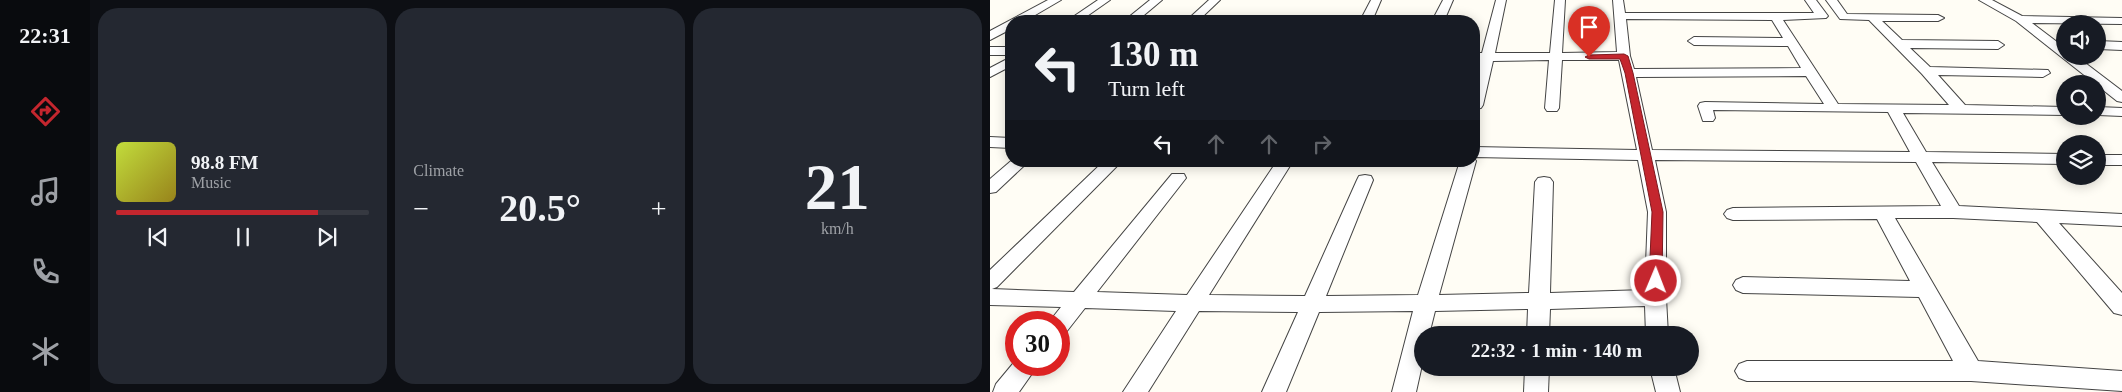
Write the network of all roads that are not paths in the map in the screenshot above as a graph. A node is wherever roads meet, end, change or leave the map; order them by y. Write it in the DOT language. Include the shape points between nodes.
graph roads {
  1 [pos="1056,0"];
  2 [pos="1105,0"];
  3 [pos="1157,0"];
  4 [pos="1215,0"];
  5 [pos="1376,0"];
  6 [pos="1448,0"];
  7 [pos="1501,0"];
  8 [pos="1560,0"];
  9 [pos="1618,0"];
  10 [pos="1810,0"];
  11 [pos="1831,0"];
  12 [pos="1984,0"];
  13 [pos="1028,15"];
  14 [pos="1082,15"];
  15 [pos="1138,15"];
  16 [pos="1199,15"];
  17 [pos="1369,15"];
  18 [pos="1441,15"];
  19 [pos="1620,16"];
  20 [pos="1775,17"];
  21 [pos="1872,17"];
  22 [pos="1938,18"];
  23 [pos="2020,19"];
  24 [pos="2122,21"];
  25 [pos="1005,27"];
  26 [pos="990,36"];
  27 [pos="1694,41"];
  28 [pos="1792,42"];
  29 [pos="1899,44"];
  30 [pos="1998,45"];
  31 [pos="2106,45"];
  32 [pos="2122,46"];
  33 [pos="2056,47"];
  34 [pos="990,51"];
  35 [pos="1005,51"];
  36 [pos="1624,56"];
  37 [pos="1480,57"];
  38 [pos="1488,57"];
  39 [pos="1555,58"];
  40 [pos="1005,64"];
  41 [pos="2080,65"];
  42 [pos="1927,71"];
  43 [pos="1810,72"];
  44 [pos="990,73"];
  45 [pos="1629,73"];
  46 [pos="2043,74"];
  47 [pos="1480,89"];
  48 [pos="2122,98"];
  49 [pos="1552,108"];
  50 [pos="1834,108"];
  51 [pos="1893,108"];
  52 [pos="1961,108"];
  53 [pos="2056,111"];
  54 [pos="2106,112"];
  55 [pos="2122,112"];
  56 [pos="1708,118"];
  57 [pos="990,142"];
  58 [pos="1005,142"];
  59 [pos="1480,152"];
  60 [pos="1647,156"];
  61 [pos="1921,156"];
  62 [pos="2056,159"];
  63 [pos="2106,160"];
  64 [pos="2122,160"];
  65 [pos="1014,167"];
  66 [pos="1108,167"];
  67 [pos="1281,167"];
  68 [pos="1466,167"];
  69 [pos="1178,178"];
  70 [pos="1365,180"];
  71 [pos="1544,182"];
  72 [pos="990,188"];
  73 [pos="1882,212"];
  74 [pos="1953,212"];
  75 [pos="1732,214"];
  76 [pos="2042,216"];
  77 [pos="2122,220"];
  78 [pos="990,282"];
  79 [pos="1743,285"];
  80 [pos="1925,289"];
  81 [pos="990,297"];
  82 [pos="1655,298"];
  83 [pos="2118,299"];
  84 [pos="1078,300"];
  85 [pos="1540,301"];
  86 [pos="1194,303"];
  87 [pos="1312,304"];
  88 [pos="1426,304"];
  89 [pos="1069,311"];
  90 [pos="1539,326"];
  91 [pos="1657,326"];
  92 [pos="1747,371"];
  93 [pos="1971,371"];
  94 [pos="1017,376"];
  95 [pos="1537,376"];
  96 [pos="1664,376"];
  97 [pos="2122,381"];
  98 [pos="2087,385"];
  99 [pos="1005,392"];
  100 [pos="1135,392"];
  101 [pos="1274,392"];
  102 [pos="1404,392"];
  103 [pos="1536,392"];
  104 [pos="1668,392"];
  1 -- 13 [label="street"];
  2 -- 14 [label="street"];
  3 -- 15 [label="street"];
  4 -- 16 [label="street"];
  5 -- 17 [label="street"];
  6 -- 18 [label="street"];
  7 -- 38 [label="street"];
  8 -- 39 [label="street"];
  9 -- 19 [label="street"];
  10 -- 20 [label="street" via="1822,16"];
  11 -- 21 [label="street" via="1844,17"];
  12 -- 23 [label="street"];
  19 -- 20 [label="street"];
  19 -- 36 [label="street"];
  20 -- 28 [label="street"];
  21 -- 22 [label="street"];
  21 -- 29 [label="street"];
  23 -- 24 [label="street"];
  23 -- 33 [label="street"];
  25 -- 26 [label="street"];
  27 -- 28 [label="street"];
  28 -- 43 [label="street"];
  29 -- 30 [label="street"];
  29 -- 42 [label="street"];
  31 -- 32 [label="street"];
  34 -- 35 [label="street"];
  36 -- 39 [label="street"];
  36 -- 45 [label="street"];
  37 -- 38 [label="street"];
  38 -- 39 [label="street"];
  38 -- 47 [label="street"];
  39 -- 49 [label="street"];
  40 -- 44 [label="street"];
  41 -- 48 [label="street"];
  42 -- 46 [label="street"];
  42 -- 52 [label="street"];
  43 -- 45 [label="street"];
  43 -- 50 [label="street"];
  45 -- 60 [label="street"];
  50 -- 51 [label="street"];
  50 -- 56 [label="street" via="1705,106"];
  51 -- 52 [label="street"];
  51 -- 61 [label="street"];
  52 -- 53 [label="street"];
  54 -- 55 [label="street"];
  57 -- 58 [label="street"];
  59 -- 60 [label="street"];
  60 -- 61 [label="street"];
  60 -- 82 [label="street" via="1658,212"];
  61 -- 62 [label="street"];
  61 -- 74 [label="street"];
  63 -- 64 [label="street"];
  65 -- 72 [label="street"];
  66 -- 78 [label="street"];
  67 -- 86 [label="street"];
  68 -- 88 [label="street"];
  69 -- 84 [label="street"];
  70 -- 87 [label="street"];
  71 -- 85 [label="street"];
  73 -- 74 [label="street"];
  73 -- 75 [label="street"];
  73 -- 80 [label="street"];
  74 -- 76 [label="street"];
  76 -- 77 [label="street"];
  76 -- 83 [label="street"];
  79 -- 80 [label="street"];
  80 -- 93 [label="street"];
  81 -- 84 [label="street"];
  82 -- 85 [label="street"];
  82 -- 91 [label="street"];
  84 -- 86 [label="street"];
  84 -- 89 [label="street"];
  85 -- 88 [label="street"];
  85 -- 90 [label="street"];
  86 -- 87 [label="street"];
  86 -- 100 [label="street"];
  87 -- 88 [label="street"];
  87 -- 101 [label="street"];
  88 -- 102 [label="street"];
  92 -- 93 [label="street"];
  93 -- 98 [label="street"];
  94 -- 99 [label="street"];
  95 -- 103 [label="street"];
  96 -- 104 [label="street"];
  97 -- 98 [label="street"];
}
